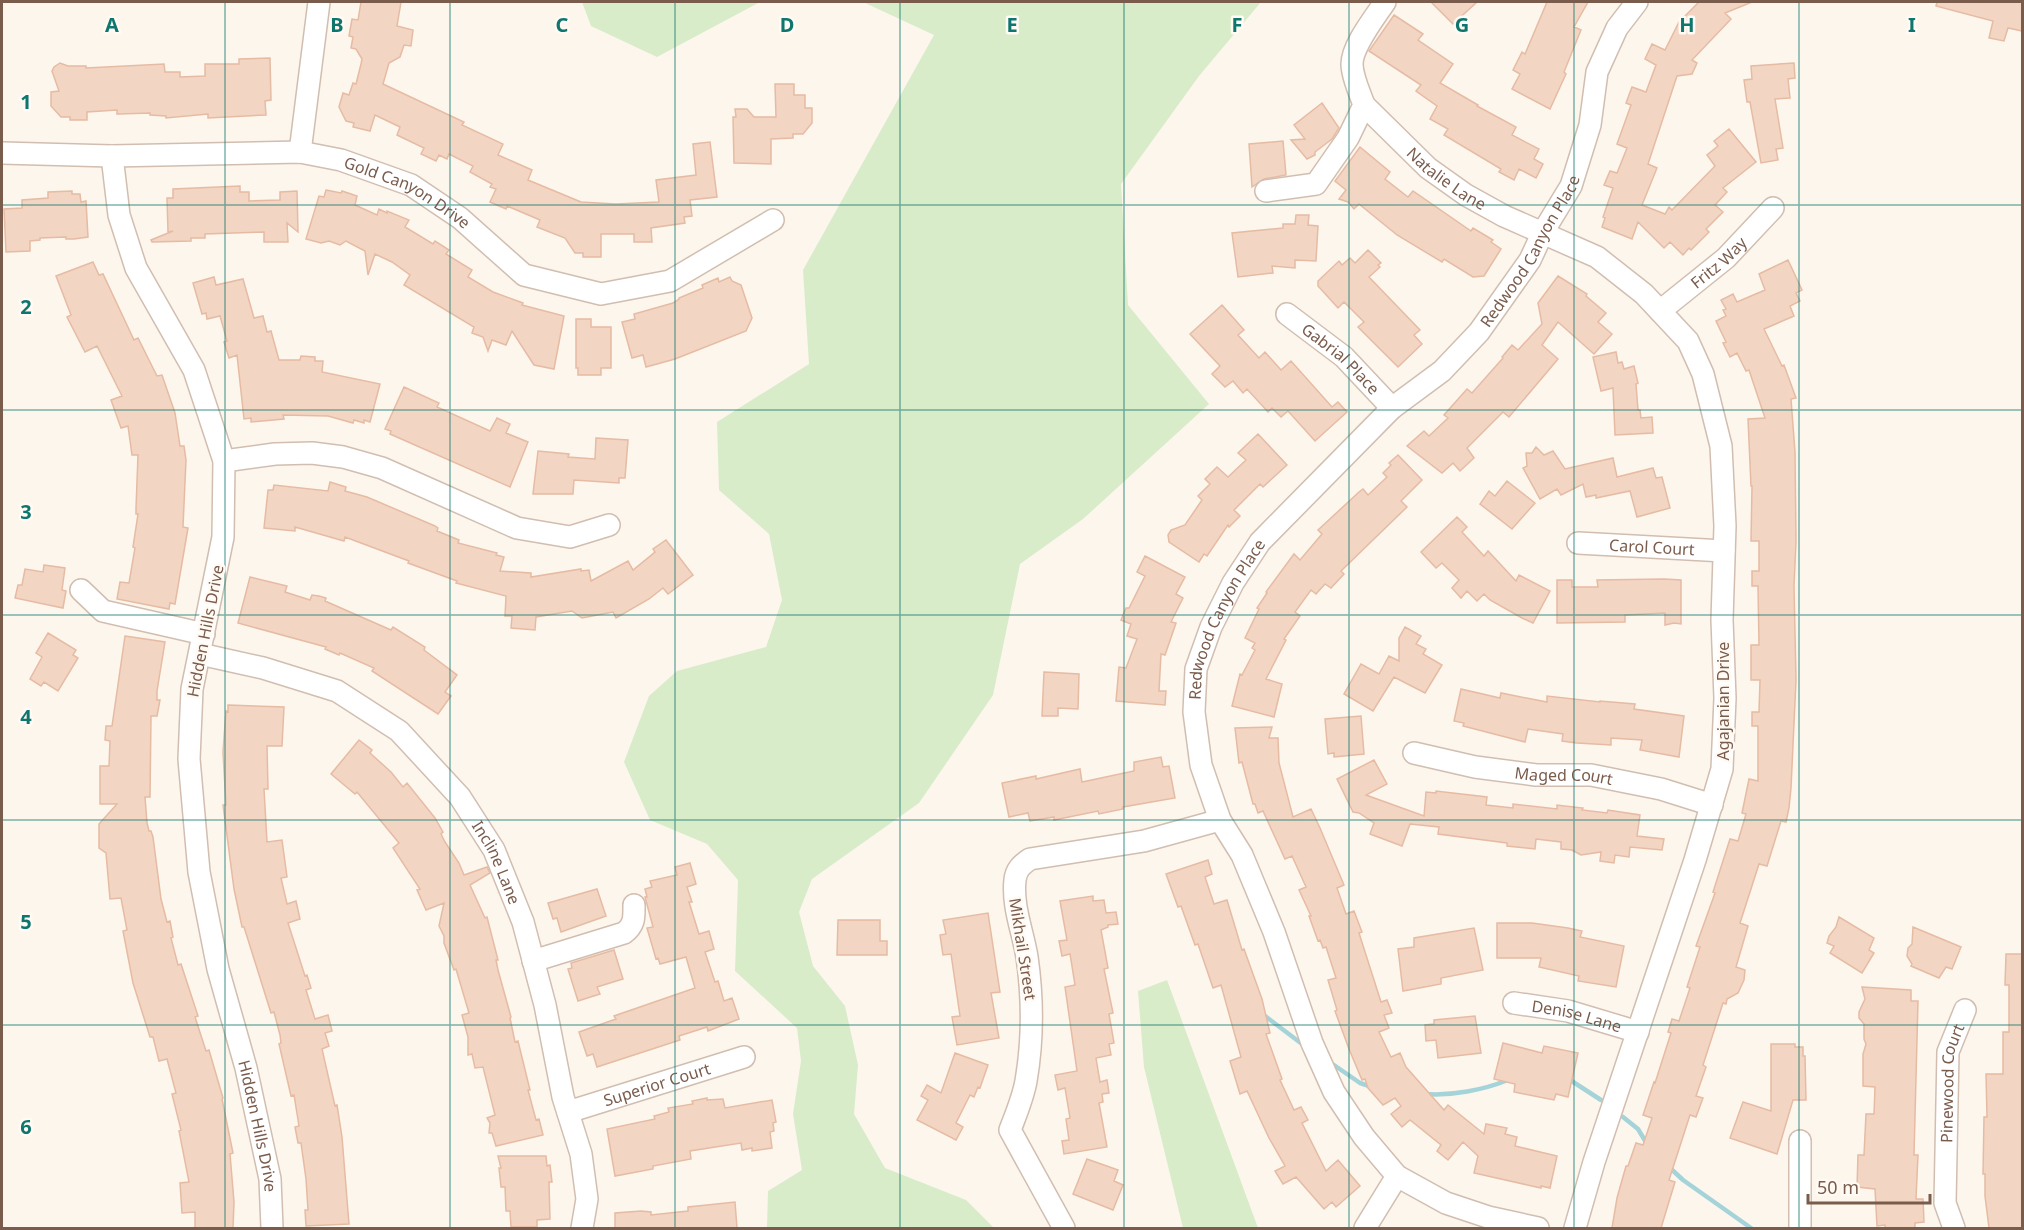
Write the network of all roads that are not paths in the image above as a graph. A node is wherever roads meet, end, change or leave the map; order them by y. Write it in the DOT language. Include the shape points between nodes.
graph roads {
  1 [pos="319,2"];
  2 [pos="1385,2"];
  3 [pos="1637,2"];
  4 [pos="1364,105"];
  5 [pos="300,152"];
  6 [pos="2,153"];
  7 [pos="112,156"];
  8 [pos="1266,191"];
  9 [pos="1773,208"];
  10 [pos="773,220"];
  11 [pos="1543,232"];
  12 [pos="1660,310"];
  13 [pos="1287,314"];
  14 [pos="1392,408"];
  15 [pos="224,461"];
  16 [pos="609,525"];
  17 [pos="1578,543"];
  18 [pos="1724,551"];
  19 [pos="81,590"];
  20 [pos="202,644"];
  21 [pos="1414,753"];
  22 [pos="1712,805"];
  23 [pos="1220,820"];
  24 [pos="634,905"];
  25 [pos="533,962"];
  26 [pos="1514,1003"];
  27 [pos="1965,1010"];
  28 [pos="1638,1032"];
  29 [pos="744,1057"];
  30 [pos="568,1112"];
  31 [pos="1800,1141"];
  32 [pos="1397,1176"];
  33 [pos="272,1228"];
  34 [pos="582,1228"];
  35 [pos="1064,1228"];
  36 [pos="1365,1228"];
  37 [pos="1538,1228"];
  38 [pos="1575,1228"];
  39 [pos="1800,1228"];
  40 [pos="1954,1228"];
  1 -- 5 [label="street"];
  2 -- 4 [label="street" via="1352,61"];
  3 -- 11 [label="street, Redwood Canyon Place" via="1617,28 1596,72 1590,125 1571,186"];
  4 -- 8 [label="street" via="1348,138 1316,184"];
  4 -- 11 [label="street, Natalie Lane" via="1428,168 1466,195"];
  5 -- 7 [label="street, Gold Canyon Drive"];
  5 -- 10 [label="street, Gold Canyon Drive" via="341,160 411,185 460,218 524,275 602,294 670,281"];
  6 -- 7 [label="street, Gold Canyon Drive"];
  7 -- 15 [label="street, Hidden Hills Drive" via="119,215 136,268 194,370"];
  9 -- 12 [label="street, Fritz Way" via="1726,258"];
  11 -- 12 [label="street, Agajanian Drive" via="1597,257"];
  11 -- 14 [label="street, Redwood Canyon Place" via="1530,260 1479,333 1442,371"];
  12 -- 18 [label="street, Agajanian Drive" via="1688,341 1703,374 1721,446"];
  13 -- 14 [label="street, Gabrial Place" via="1344,357"];
  14 -- 23 [label="street, Redwood Canyon Place" via="1260,542 1211,627 1196,669 1194,712 1201,765"];
  15 -- 16 [label="street" via="312,453 343,457 382,468 517,528 570,537"];
  15 -- 20 [label="street, Hidden Hills Drive" via="223,537"];
  17 -- 18 [label="street, Carol Court"];
  18 -- 22 [label="street, Agajanian Drive" via="1722,769"];
  19 -- 20 [label="street, Incline Lane" via="103,611"];
  20 -- 25 [label="street, Incline Lane" via="337,691 399,731 460,797 494,850 523,922"];
  20 -- 33 [label="street, Hidden Hills Drive" via="192,689 189,759 199,872 218,969 246,1068 270,1179"];
  21 -- 22 [label="street, Maged Court" via="1536,775 1591,775 1661,789"];
  22 -- 28 [label="street, Agajanian Drive"];
  23 -- 32 [label="street, Redwood Canyon Place" via="1242,855 1334,1092"];
  23 -- 35 [label="street, Mikhail Street" via="1144,841 1030,859 1020,865 1015,878 1014,896 1032,993 1032,1022 1026,1084 1010,1130"];
  24 -- 25 [label="street" via="631,928 624,933"];
  25 -- 30 [label="street, Incline Lane"];
  26 -- 28 [label="street, Denise Lane" via="1568,1011"];
  27 -- 40 [label="street, Pinewood Court" via="1948,1052 1945,1203"];
  28 -- 38 [label="street, Agajanian Drive"];
  29 -- 30 [label="street, Superior Court"];
  30 -- 34 [label="street, Incline Lane" via="581,1154 587,1199"];
  31 -- 39 [label="street"];
  32 -- 36 [label="street"];
  32 -- 37 [label="street, Redwood Canyon Place" via="1446,1203"];
}
